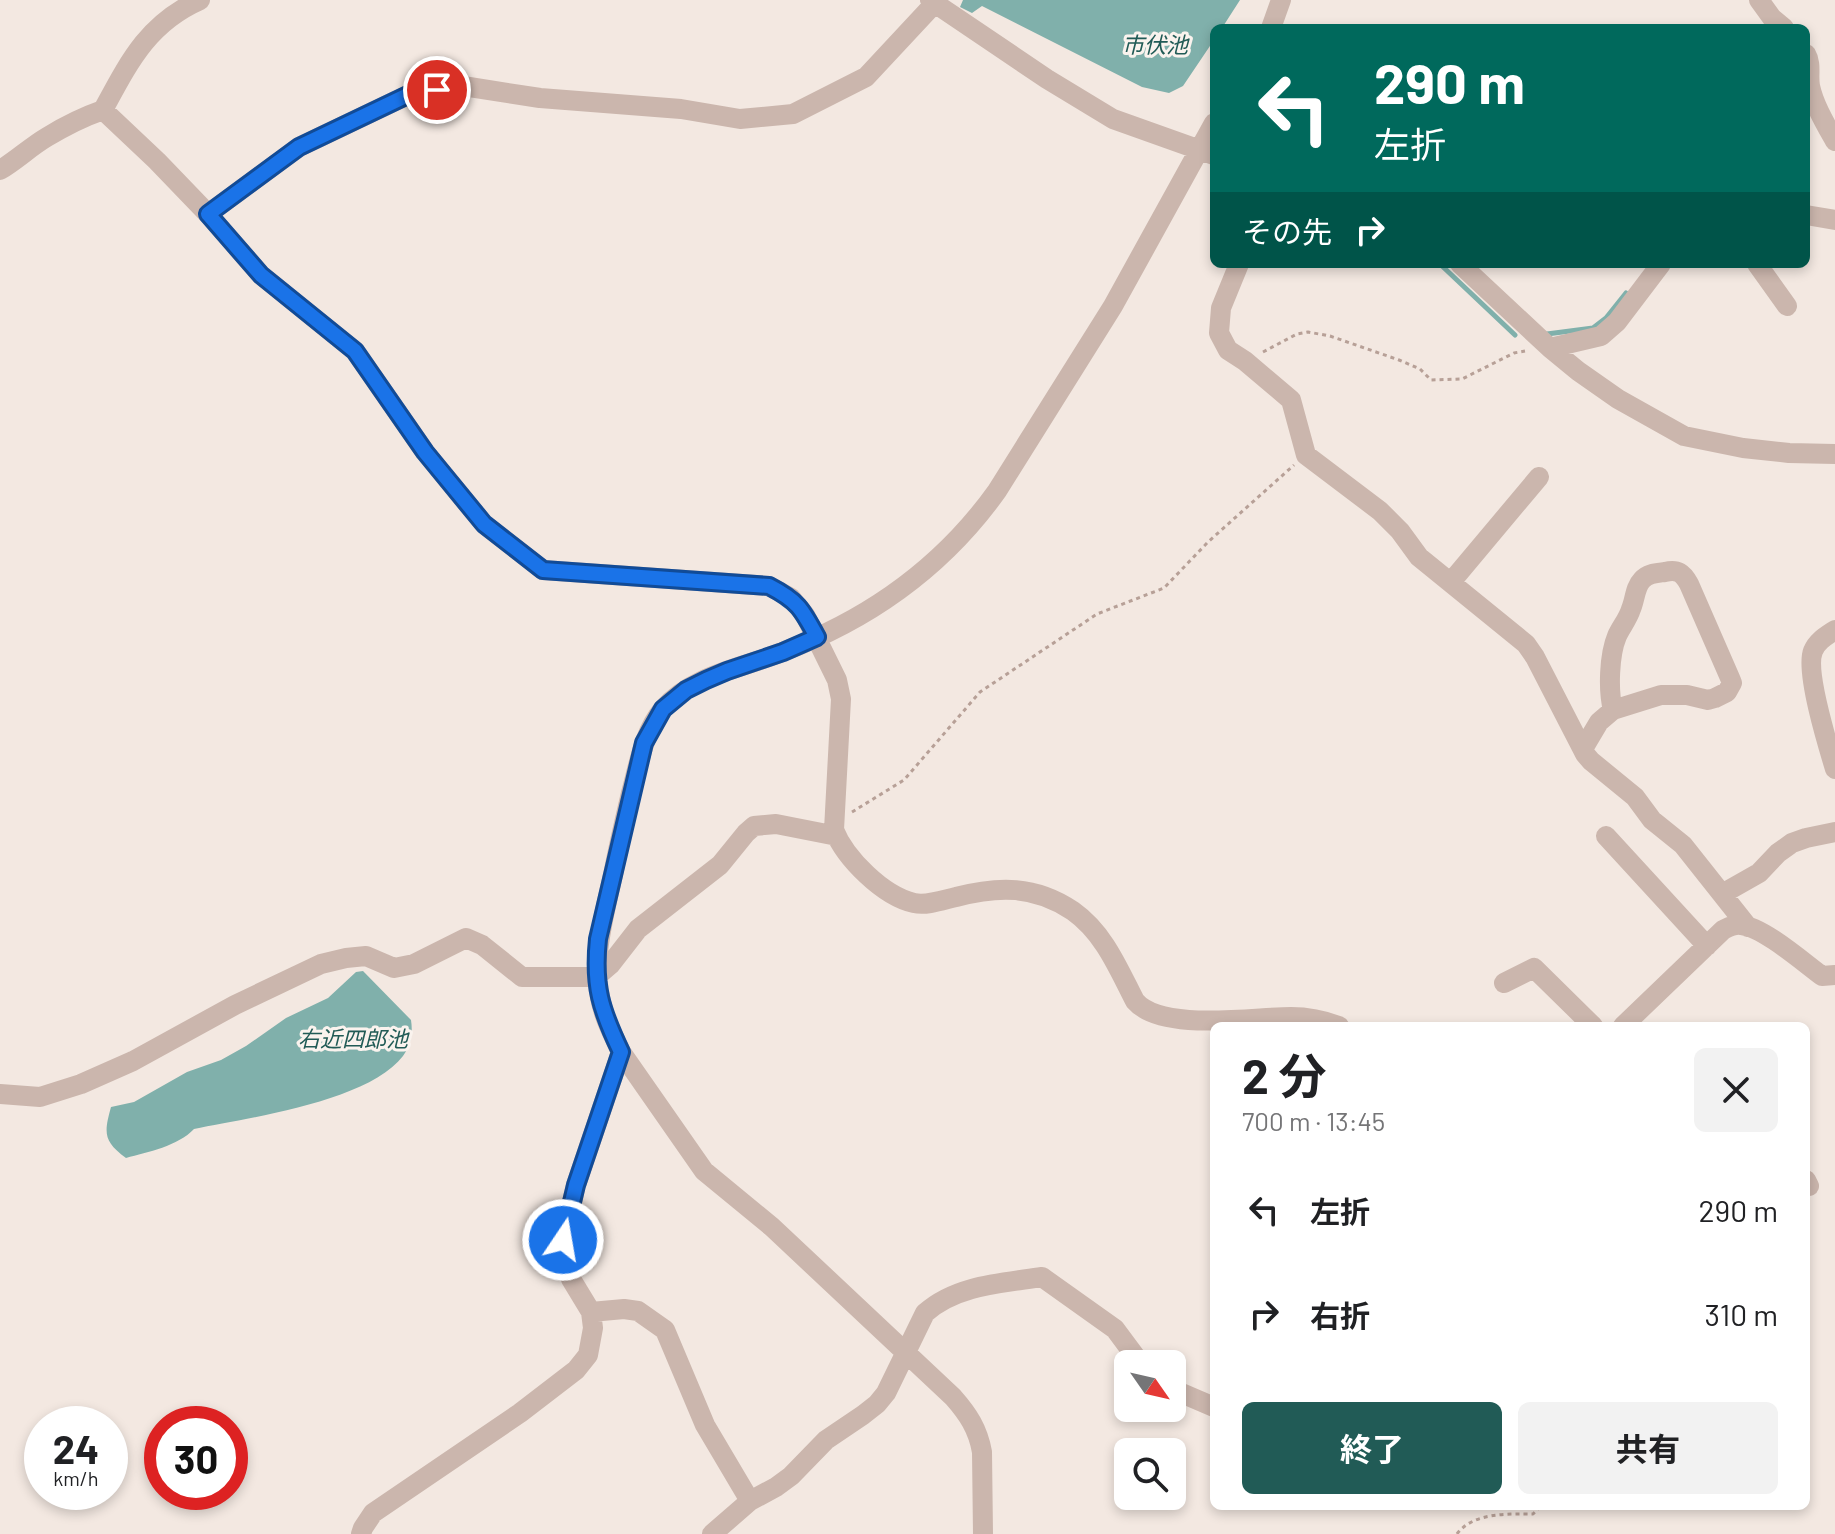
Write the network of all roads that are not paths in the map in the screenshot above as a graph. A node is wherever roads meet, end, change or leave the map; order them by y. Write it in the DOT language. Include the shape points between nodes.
graph roads {
  1 [pos="200,0"];
  2 [pos="1281,0"];
  3 [pos="1759,0"];
  4 [pos="932,2"];
  5 [pos="1272,24"];
  6 [pos="1779,24"];
  7 [pos="1810,87"];
  8 [pos="103,110"];
  9 [pos="1835,141"];
  10 [pos="1206,152"];
  11 [pos="0,170"];
  12 [pos="208,214"];
  13 [pos="1810,216"];
  14 [pos="1835,220"];
  15 [pos="1237,268"];
  16 [pos="1464,268"];
  17 [pos="1658,268"];
  18 [pos="1760,268"];
  19 [pos="1787,306"];
  20 [pos="1550,348"];
  21 [pos="1835,454"];
  22 [pos="1539,477"];
  23 [pos="1451,582"];
  24 [pos="1835,630"];
  25 [pos="817,637"];
  26 [pos="1613,710"];
  27 [pos="1583,749"];
  28 [pos="1835,769"];
  29 [pos="836,830"];
  30 [pos="1835,832"];
  31 [pos="1606,836"];
  32 [pos="1722,894"];
  33 [pos="1748,927"];
  34 [pos="1707,946"];
  35 [pos="1835,975"];
  36 [pos="596,977"];
  37 [pos="1504,983"];
  38 [pos="1325,1022"];
  39 [pos="1589,1022"];
  40 [pos="1627,1022"];
  41 [pos="621,1052"];
  42 [pos="0,1094"];
  43 [pos="591,1312"];
  44 [pos="1131,1350"];
  45 [pos="907,1353"];
  46 [pos="1186,1395"];
  47 [pos="1210,1405"];
  48 [pos="750,1501"];
  49 [pos="361,1534"];
  50 [pos="712,1534"];
  51 [pos="983,1534"];
  1 -- 8 [label="street" via="157,28 131,59"];
  2 -- 5 [label="street"];
  3 -- 6 [label="street"];
  4 -- 10 [label="street" via="1113,119"];
  4 -- 12 [label="street" via="866,77 793,114 740,119 463,86 412,93 299,147"];
  7 -- 9 [label="street"];
  8 -- 11 [label="street" via="44,139"];
  8 -- 12 [label="street"];
  10 -- 25 [label="street" via="978,518 912,582"];
  12 -- 25 [label="street" via="261,275 355,351 425,452 484,524 543,570 769,586 798,605"];
  13 -- 14 [label="street"];
  15 -- 23 [label="street" via="1221,308 1219,333 1228,350 1291,400 1306,455 1380,511 1419,557"];
  16 -- 20 [label="street"];
  17 -- 20 [label="street" via="1601,336"];
  18 -- 19 [label="street"];
  20 -- 21 [label="street" via="1618,399 1684,436 1743,448"];
  22 -- 23 [label="street"];
  23 -- 27 [label="street" via="1526,644"];
  24 -- 28 [label="street" via="1814,647 1811,657 1814,692"];
  25 -- 29 [label="street" via="841,699"];
  25 -- 36 [label="street" via="686,690 663,709 644,743 598,939"];
  26 -- 26 [label="street" via="1611,656 1638,586 1648,575 1679,571 1730,687 1708,700 1661,695"];
  26 -- 27 [label="street"];
  27 -- 32 [label="street" via="1683,845"];
  29 -- 36 [label="street" via="754,826 720,865 638,929"];
  29 -- 38 [label="street" via="845,851 866,874 913,903 1019,889 1060,904 1090,925 1135,1001 1148,1012 1204,1020 1290,1017"];
  30 -- 32 [label="street" via="1792,843 1759,873"];
  31 -- 34 [label="street"];
  32 -- 33 [label="street"];
  33 -- 34 [label="street" via="1731,926"];
  33 -- 35 [label="street" via="1822,976"];
  34 -- 40 [label="street"];
  36 -- 41 [label="street" via="604,1014"];
  36 -- 42 [label="street" via="522,977 466,938 394,968 366,956 346,958 321,964 81,1084 40,1097"];
  37 -- 39 [label="street" via="1534,968"];
  41 -- 43 [label="street" via="563,1240 571,1279"];
  41 -- 45 [label="street" via="704,1171"];
  43 -- 48 [label="street" via="638,1311 665,1330 705,1425"];
  43 -- 49 [label="street" via="588,1355 576,1370 373,1513"];
  44 -- 45 [label="street" via="1115,1329 1042,1277 986,1285 935,1304 925,1313"];
  45 -- 48 [label="street" via="877,1404 826,1440 791,1476"];
  45 -- 51 [label="street" via="953,1397 976,1429 982,1452"];
  46 -- 47 [label="street"];
  48 -- 50 [label="street"];
}
